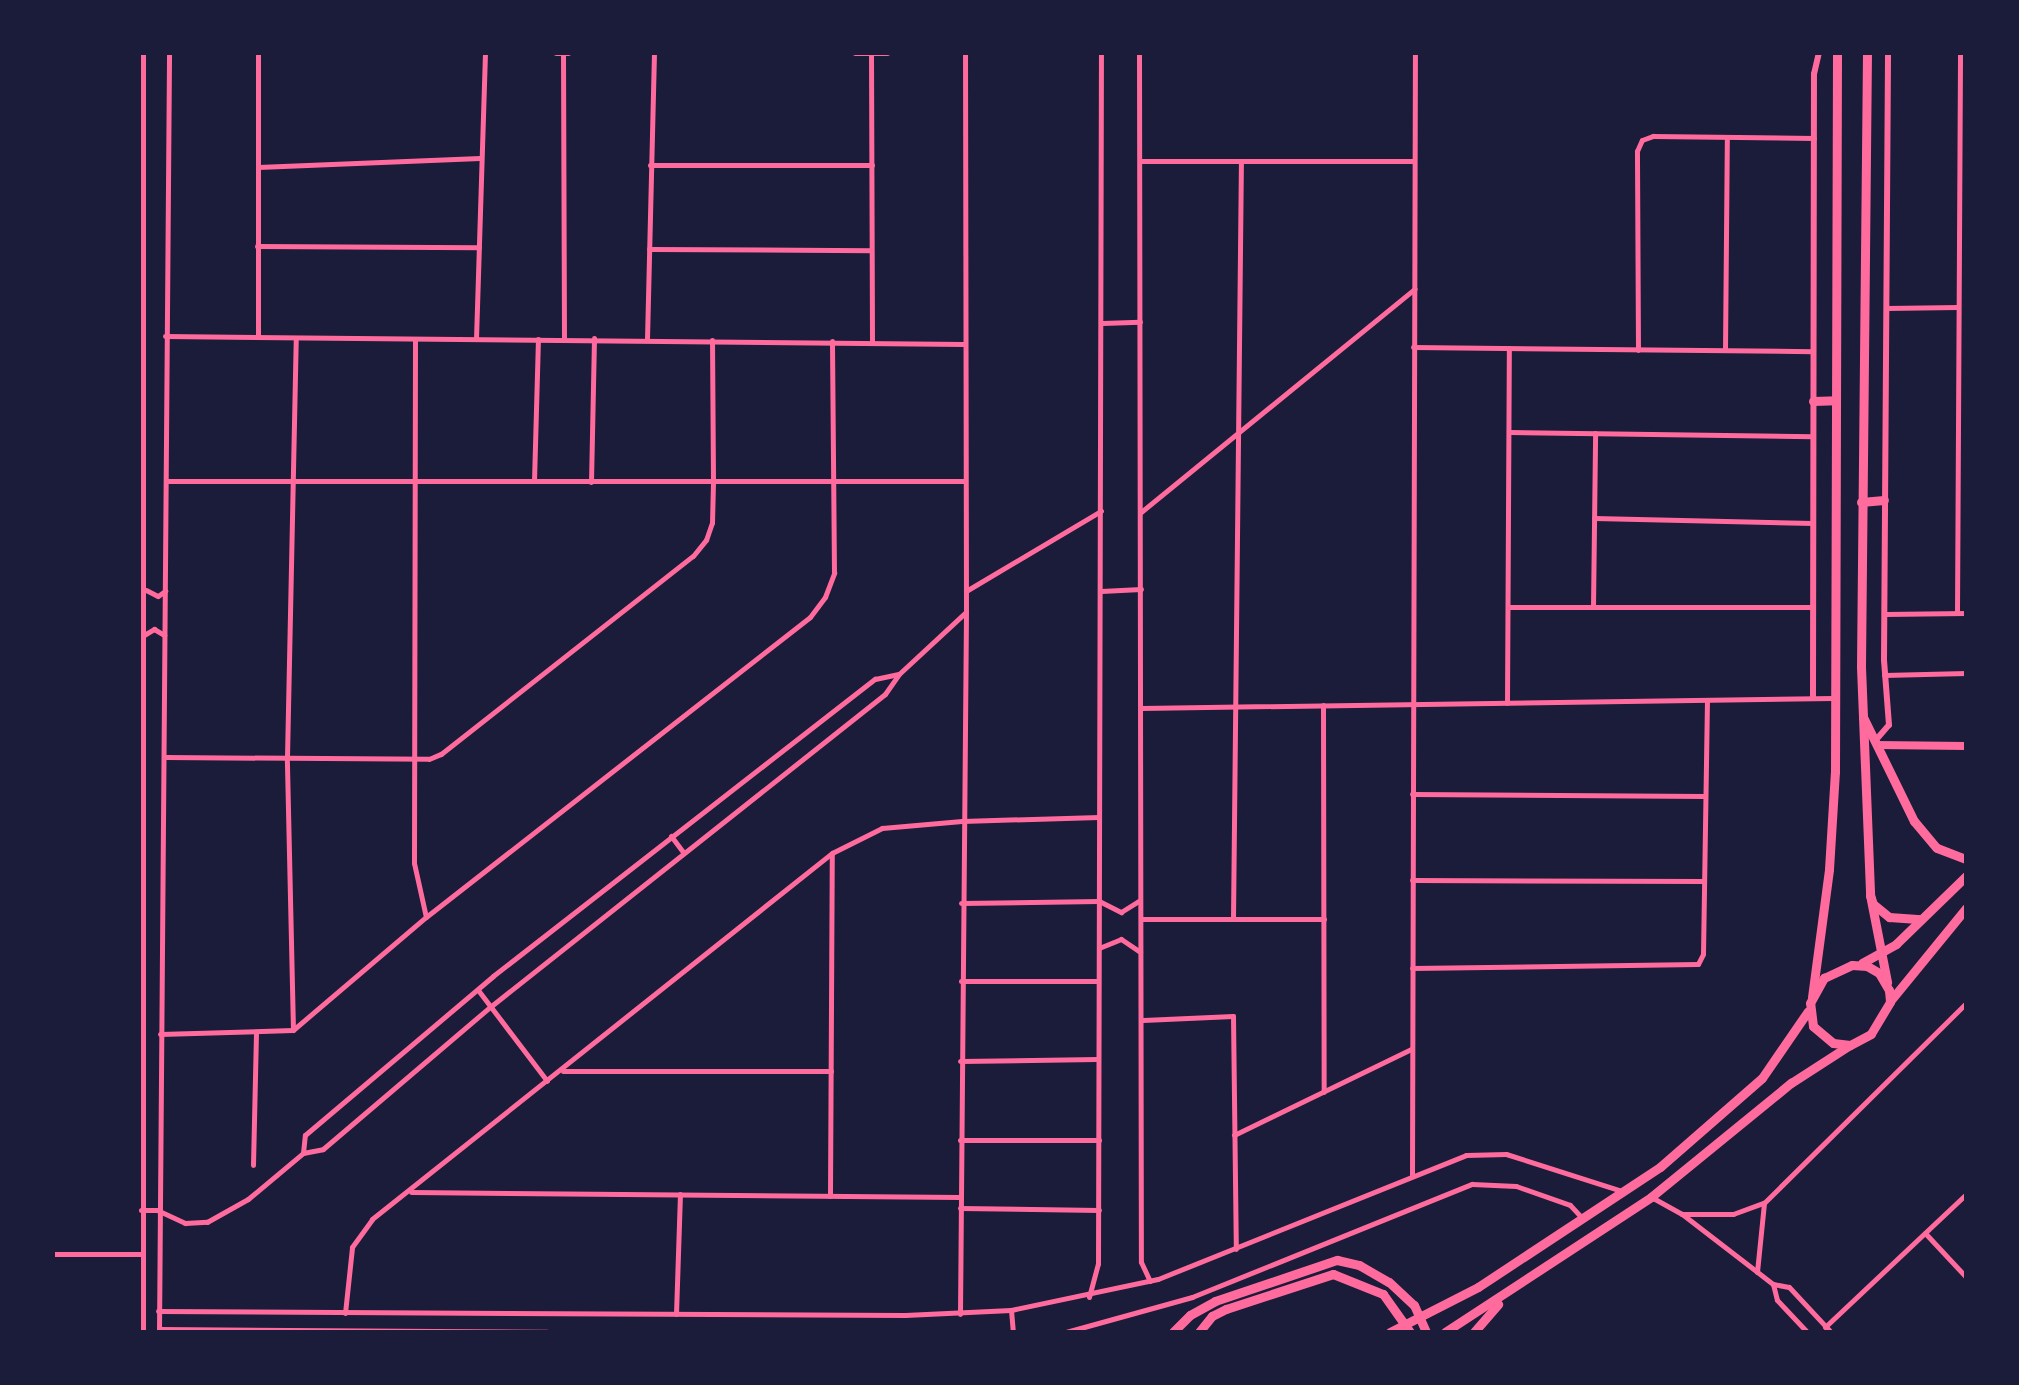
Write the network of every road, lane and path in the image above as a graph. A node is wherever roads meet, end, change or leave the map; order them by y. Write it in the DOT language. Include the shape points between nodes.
graph roads {
  1 [pos="144,52"];
  2 [pos="169,52"];
  3 [pos="258,52"];
  4 [pos="485,52"];
  5 [pos="654,52"];
  6 [pos="856,52"];
  7 [pos="887,52"];
  8 [pos="965,52"];
  9 [pos="1102,52"];
  10 [pos="1139,52"];
  11 [pos="1415,52"];
  12 [pos="1819,52"];
  13 [pos="1837,52"];
  14 [pos="1867,52"];
  15 [pos="1888,52"];
  16 [pos="563,53"];
  17 [pos="870,53"];
  18 [pos="1962,57"];
  19 [pos="1727,137"];
  20 [pos="1814,138"];
  21 [pos="480,158"];
  22 [pos="1241,161"];
  23 [pos="1414,161"];
  24 [pos="1140,162"];
  25 [pos="872,164"];
  26 [pos="650,165"];
  27 [pos="258,167"];
  28 [pos="257,246"];
  29 [pos="479,247"];
  30 [pos="649,249"];
  31 [pos="871,250"];
  32 [pos="1963,254"];
  33 [pos="1414,289"];
  34 [pos="1958,306"];
  35 [pos="1886,308"];
  36 [pos="1140,322"];
  37 [pos="1102,323"];
  38 [pos="165,336"];
  39 [pos="258,337"];
  40 [pos="296,338"];
  41 [pos="538,338"];
  42 [pos="564,338"];
  43 [pos="594,338"];
  44 [pos="415,339"];
  45 [pos="476,339"];
  46 [pos="648,339"];
  47 [pos="712,340"];
  48 [pos="832,341"];
  49 [pos="872,342"];
  50 [pos="964,344"];
  51 [pos="1414,348"];
  52 [pos="1510,348"];
  53 [pos="1638,350"];
  54 [pos="1724,350"];
  55 [pos="1813,351"];
  56 [pos="1958,368"];
  57 [pos="1966,368"];
  58 [pos="1836,400"];
  59 [pos="1813,401"];
  60 [pos="1509,432"];
  61 [pos="1238,433"];
  62 [pos="1595,433"];
  63 [pos="1813,436"];
  64 [pos="166,480"];
  65 [pos="534,481"];
  66 [pos="963,481"];
  67 [pos="290,482"];
  68 [pos="592,482"];
  69 [pos="713,482"];
  70 [pos="416,483"];
  71 [pos="834,484"];
  72 [pos="1884,500"];
  73 [pos="1861,502"];
  74 [pos="1101,512"];
  75 [pos="1141,512"];
  76 [pos="1594,518"];
  77 [pos="1813,523"];
  78 [pos="144,588"];
  79 [pos="166,588"];
  80 [pos="966,590"];
  81 [pos="1141,590"];
  82 [pos="1101,591"];
  83 [pos="1508,606"];
  84 [pos="1593,607"];
  85 [pos="1813,607"];
  86 [pos="966,612"];
  87 [pos="1957,613"];
  88 [pos="1966,613"];
  89 [pos="1884,614"];
  90 [pos="166,637"];
  91 [pos="143,639"];
  92 [pos="1966,673"];
  93 [pos="899,674"];
  94 [pos="1884,676"];
  95 [pos="1813,698"];
  96 [pos="1836,698"];
  97 [pos="1707,700"];
  98 [pos="1507,703"];
  99 [pos="1413,704"];
  100 [pos="1324,706"];
  101 [pos="1236,707"];
  102 [pos="1142,708"];
  103 [pos="1863,717"];
  104 [pos="1876,743"];
  105 [pos="1966,746"];
  106 [pos="165,757"];
  107 [pos="286,757"];
  108 [pos="417,757"];
  109 [pos="1412,794"];
  110 [pos="1706,796"];
  111 [pos="1100,817"];
  112 [pos="962,821"];
  113 [pos="671,836"];
  114 [pos="683,852"];
  115 [pos="832,852"];
  116 [pos="1966,859"];
  117 [pos="1966,876"];
  118 [pos="1412,880"];
  119 [pos="1704,881"];
  120 [pos="1870,895"];
  121 [pos="1142,898"];
  122 [pos="1099,902"];
  123 [pos="961,903"];
  124 [pos="1966,908"];
  125 [pos="426,917"];
  126 [pos="1142,918"];
  127 [pos="1924,918"];
  128 [pos="1234,919"];
  129 [pos="1324,919"];
  130 [pos="1099,948"];
  131 [pos="1142,954"];
  132 [pos="1880,955"];
  133 [pos="1859,964"];
  134 [pos="1412,968"];
  135 [pos="1099,981"];
  136 [pos="961,982"];
  137 [pos="478,990"];
  138 [pos="1889,990"];
  139 [pos="1812,997"];
  140 [pos="1890,1002"];
  141 [pos="1966,1002"];
  142 [pos="490,1007"];
  143 [pos="1808,1011"];
  144 [pos="1142,1020"];
  145 [pos="293,1030"];
  146 [pos="256,1032"];
  147 [pos="160,1034"];
  148 [pos="1850,1045"];
  149 [pos="1412,1048"];
  150 [pos="1099,1059"];
  151 [pos="960,1060"];
  152 [pos="831,1071"];
  153 [pos="560,1072"];
  154 [pos="547,1081"];
  155 [pos="1324,1092"];
  156 [pos="1234,1135"];
  157 [pos="960,1140"];
  158 [pos="1098,1140"];
  159 [pos="303,1153"];
  160 [pos="253,1165"];
  161 [pos="1412,1176"];
  162 [pos="408,1192"];
  163 [pos="1624,1192"];
  164 [pos="680,1194"];
  165 [pos="1966,1194"];
  166 [pos="830,1196"];
  167 [pos="960,1197"];
  168 [pos="1651,1197"];
  169 [pos="1764,1203"];
  170 [pos="960,1208"];
  171 [pos="142,1210"];
  172 [pos="1098,1210"];
  173 [pos="158,1212"];
  174 [pos="1682,1214"];
  175 [pos="1582,1219"];
  176 [pos="1926,1233"];
  177 [pos="1236,1248"];
  178 [pos="52,1254"];
  179 [pos="143,1254"];
  180 [pos="1757,1272"];
  181 [pos="1966,1277"];
  182 [pos="1158,1279"];
  183 [pos="1522,1283"];
  184 [pos="1773,1284"];
  185 [pos="1087,1297"];
  186 [pos="1011,1310"];
  187 [pos="158,1311"];
  188 [pos="345,1312"];
  189 [pos="535,1313"];
  190 [pos="676,1314"];
  191 [pos="960,1314"];
  192 [pos="535,1330"];
  193 [pos="1828,1330"];
  194 [pos="159,1331"];
  195 [pos="143,1332"];
  196 [pos="546,1332"];
  197 [pos="1013,1332"];
  198 [pos="1066,1332"];
  199 [pos="1172,1332"];
  200 [pos="1200,1332"];
  201 [pos="1390,1332"];
  202 [pos="1410,1332"];
  203 [pos="1426,1332"];
  204 [pos="1445,1332"];
  205 [pos="1474,1332"];
  206 [pos="1807,1332"];
  1 -- 78 [label="street"];
  2 -- 38 [label="street"];
  3 -- 27 [label="street"];
  4 -- 21 [label="street"];
  5 -- 26 [label="street"];
  6 -- 17 [label="main road"];
  7 -- 17 [label="main road"];
  8 -- 50 [label="street"];
  9 -- 37 [label="street"];
  10 -- 24 [label="street"];
  11 -- 23 [label="street"];
  12 -- 20 [label="street"];
  13 -- 58 [label="main road"];
  14 -- 73 [label="main road"];
  15 -- 35 [label="street"];
  16 -- 42 [label="street"];
  17 -- 25 [label="street"];
  18 -- 32 [label="street"];
  19 -- 20 [label="street"];
  19 -- 53 [label="street" via="1654,136 1638,145"];
  19 -- 54 [label="street"];
  20 -- 55 [label="street"];
  21 -- 27 [label="street"];
  21 -- 29 [label="street"];
  22 -- 23 [label="street"];
  22 -- 24 [label="street"];
  22 -- 61 [label="street"];
  23 -- 33 [label="street"];
  24 -- 36 [label="street"];
  25 -- 26 [label="street"];
  25 -- 31 [label="street"];
  26 -- 30 [label="street"];
  27 -- 28 [label="street"];
  28 -- 29 [label="street"];
  28 -- 39 [label="street"];
  29 -- 45 [label="street"];
  30 -- 31 [label="street"];
  30 -- 46 [label="street"];
  31 -- 49 [label="street"];
  32 -- 34 [label="street"];
  33 -- 51 [label="street"];
  33 -- 61 [label="street"];
  34 -- 35 [label="street"];
  34 -- 56 [label="street"];
  35 -- 72 [label="street"];
  36 -- 37 [label="street"];
  36 -- 75 [label="street"];
  37 -- 74 [label="street"];
  38 -- 39 [label="street"];
  38 -- 64 [label="street"];
  39 -- 40 [label="street"];
  40 -- 44 [label="street"];
  40 -- 67 [label="street"];
  41 -- 42 [label="street"];
  41 -- 45 [label="street"];
  41 -- 65 [label="street"];
  42 -- 43 [label="street"];
  43 -- 46 [label="street"];
  43 -- 68 [label="street"];
  44 -- 45 [label="street"];
  44 -- 70 [label="street"];
  46 -- 47 [label="street"];
  47 -- 48 [label="street"];
  47 -- 69 [label="street"];
  48 -- 49 [label="street"];
  48 -- 71 [label="street"];
  49 -- 50 [label="street"];
  50 -- 66 [label="street"];
  51 -- 52 [label="street"];
  51 -- 99 [label="street"];
  52 -- 53 [label="street"];
  52 -- 60 [label="street"];
  53 -- 54 [label="street"];
  54 -- 55 [label="street"];
  55 -- 59 [label="street"];
  56 -- 57 [label="street"];
  56 -- 87 [label="street"];
  58 -- 59 [label="main road"];
  58 -- 96 [label="main road"];
  59 -- 63 [label="street"];
  60 -- 62 [label="street"];
  60 -- 83 [label="street"];
  61 -- 75 [label="street"];
  61 -- 101 [label="street"];
  62 -- 63 [label="street"];
  62 -- 76 [label="street"];
  63 -- 77 [label="street"];
  64 -- 67 [label="street"];
  64 -- 79 [label="street"];
  65 -- 68 [label="street"];
  65 -- 70 [label="street"];
  66 -- 71 [label="street"];
  66 -- 80 [label="street"];
  67 -- 70 [label="street"];
  67 -- 107 [label="street"];
  68 -- 69 [label="street"];
  69 -- 71 [label="street"];
  69 -- 108 [label="street" via="712,524 692,556 441,754"];
  70 -- 108 [label="street"];
  71 -- 125 [label="street" via="834,573 810,617"];
  72 -- 73 [label="main road"];
  72 -- 89 [label="street"];
  73 -- 103 [label="main road"];
  74 -- 80 [label="street"];
  74 -- 82 [label="street"];
  75 -- 81 [label="street"];
  76 -- 77 [label="street"];
  76 -- 84 [label="street"];
  77 -- 85 [label="street"];
  78 -- 79 [label="street" via="152,596"];
  78 -- 91 [label="street"];
  79 -- 90 [label="street"];
  80 -- 86 [label="street"];
  81 -- 82 [label="street"];
  81 -- 102 [label="street"];
  82 -- 111 [label="street"];
  83 -- 84 [label="street"];
  83 -- 98 [label="street"];
  84 -- 85 [label="street"];
  85 -- 95 [label="street"];
  86 -- 93 [label="street"];
  86 -- 112 [label="street"];
  87 -- 88 [label="street"];
  87 -- 89 [label="street"];
  89 -- 94 [label="street"];
  90 -- 91 [label="street" via="154,629"];
  90 -- 106 [label="street"];
  91 -- 171 [label="street"];
  92 -- 94 [label="street"];
  93 -- 113 [label="street" via="875,678"];
  93 -- 114 [label="street" via="885,694"];
  94 -- 104 [label="street" via="1889,725"];
  95 -- 96 [label="street"];
  95 -- 97 [label="street"];
  96 -- 139 [label="main road" via="1833,834"];
  97 -- 98 [label="street"];
  97 -- 110 [label="street"];
  98 -- 99 [label="street"];
  99 -- 100 [label="street"];
  99 -- 109 [label="street"];
  100 -- 101 [label="street"];
  100 -- 129 [label="street"];
  101 -- 102 [label="street"];
  101 -- 128 [label="street"];
  102 -- 121 [label="street"];
  103 -- 104 [label="main road"];
  103 -- 120 [label="main road"];
  104 -- 105 [label="main road"];
  104 -- 116 [label="main road" via="1923,832 1945,853"];
  106 -- 107 [label="street"];
  106 -- 147 [label="street"];
  107 -- 108 [label="street"];
  107 -- 145 [label="street"];
  108 -- 125 [label="street" via="414,863"];
  109 -- 110 [label="street"];
  109 -- 118 [label="street"];
  110 -- 119 [label="street"];
  111 -- 112 [label="street"];
  111 -- 122 [label="street"];
  112 -- 115 [label="street" via="882,828"];
  112 -- 123 [label="street"];
  113 -- 114 [label="street"];
  113 -- 137 [label="street"];
  114 -- 142 [label="street"];
  115 -- 152 [label="street"];
  115 -- 153 [label="street"];
  117 -- 127 [label="main road"];
  118 -- 119 [label="street"];
  118 -- 134 [label="street"];
  119 -- 134 [label="street" via="1703,954 1693,967"];
  120 -- 127 [label="main road" via="1888,917"];
  120 -- 132 [label="main road"];
  121 -- 122 [label="street" via="1121,912"];
  121 -- 126 [label="street"];
  122 -- 123 [label="street"];
  122 -- 130 [label="street"];
  123 -- 136 [label="street"];
  124 -- 140 [label="main road"];
  125 -- 145 [label="street"];
  126 -- 128 [label="street"];
  126 -- 131 [label="street"];
  127 -- 132 [label="main road"];
  128 -- 129 [label="street"];
  129 -- 155 [label="street"];
  130 -- 131 [label="street" via="1121,939"];
  130 -- 135 [label="street"];
  131 -- 144 [label="street"];
  132 -- 133 [label="main road"];
  132 -- 138 [label="main road"];
  133 -- 138 [label="main road" via="1876,970"];
  133 -- 139 [label="main road" via="1832,972"];
  134 -- 149 [label="street"];
  135 -- 136 [label="street"];
  135 -- 150 [label="street"];
  136 -- 151 [label="street"];
  137 -- 142 [label="street"];
  137 -- 159 [label="street" via="306,1135"];
  138 -- 140 [label="main road"];
  139 -- 143 [label="main road"];
  140 -- 148 [label="main road" via="1871,1034"];
  141 -- 169 [label="street"];
  142 -- 154 [label="street"];
  142 -- 159 [label="street" via="323,1148"];
  143 -- 148 [label="main road" via="1824,1038"];
  143 -- 163 [label="main road" via="1747,1093"];
  144 -- 156 [label="street" via="1233,1016"];
  144 -- 182 [label="street" via="1141,1262 1150,1281"];
  145 -- 146 [label="street"];
  146 -- 147 [label="street"];
  146 -- 160 [label="street"];
  147 -- 173 [label="street"];
  148 -- 168 [label="main road" via="1792,1083"];
  149 -- 155 [label="street"];
  149 -- 161 [label="street"];
  150 -- 151 [label="street"];
  150 -- 158 [label="street"];
  151 -- 157 [label="street"];
  152 -- 153 [label="street"];
  152 -- 166 [label="street"];
  153 -- 154 [label="street"];
  154 -- 162 [label="street"];
  155 -- 156 [label="street"];
  156 -- 177 [label="street"];
  157 -- 158 [label="street"];
  157 -- 167 [label="street"];
  158 -- 172 [label="street"];
  159 -- 173 [label="street" via="248,1199 207,1222 185,1223"];
  161 -- 163 [label="street" via="1492,1152"];
  161 -- 177 [label="street"];
  162 -- 164 [label="street"];
  162 -- 188 [label="street" via="372,1218 352,1246"];
  163 -- 175 [label="main road"];
  164 -- 166 [label="street"];
  164 -- 190 [label="street"];
  165 -- 176 [label="street"];
  166 -- 167 [label="street"];
  167 -- 170 [label="street"];
  168 -- 174 [label="street"];
  168 -- 183 [label="main road"];
  169 -- 174 [label="street" via="1733,1214"];
  169 -- 180 [label="street"];
  170 -- 172 [label="street"];
  170 -- 191 [label="street"];
  171 -- 173 [label="street"];
  171 -- 179 [label="street"];
  172 -- 185 [label="street" via="1098,1264"];
  173 -- 187 [label="street"];
  174 -- 180 [label="street"];
  175 -- 198 [label="street" via="1570,1206 1516,1186 1472,1184 1192,1296"];
  175 -- 201 [label="main road" via="1478,1287"];
  176 -- 181 [label="street"];
  176 -- 193 [label="street"];
  177 -- 182 [label="street"];
  178 -- 179 [label="street"];
  179 -- 195 [label="street"];
  180 -- 184 [label="street"];
  182 -- 185 [label="street"];
  183 -- 204 [label="main road"];
  183 -- 205 [label="main road"];
  184 -- 193 [label="street" via="1789,1287"];
  184 -- 206 [label="street" via="1777,1300"];
  185 -- 186 [label="street"];
  186 -- 191 [label="street"];
  186 -- 197 [label="street"];
  187 -- 188 [label="street"];
  187 -- 194 [label="street"];
  188 -- 189 [label="street"];
  189 -- 190 [label="street"];
  189 -- 192 [label="street"];
  190 -- 191 [label="street"];
  192 -- 194 [label="street"];
  192 -- 196 [label="street"];
  199 -- 203 [label="main road" via="1190,1315 1243,1289 1337,1260 1369,1269 1399,1289"];
  200 -- 202 [label="main road" via="1226,1309 1333,1274 1383,1294"];
}
